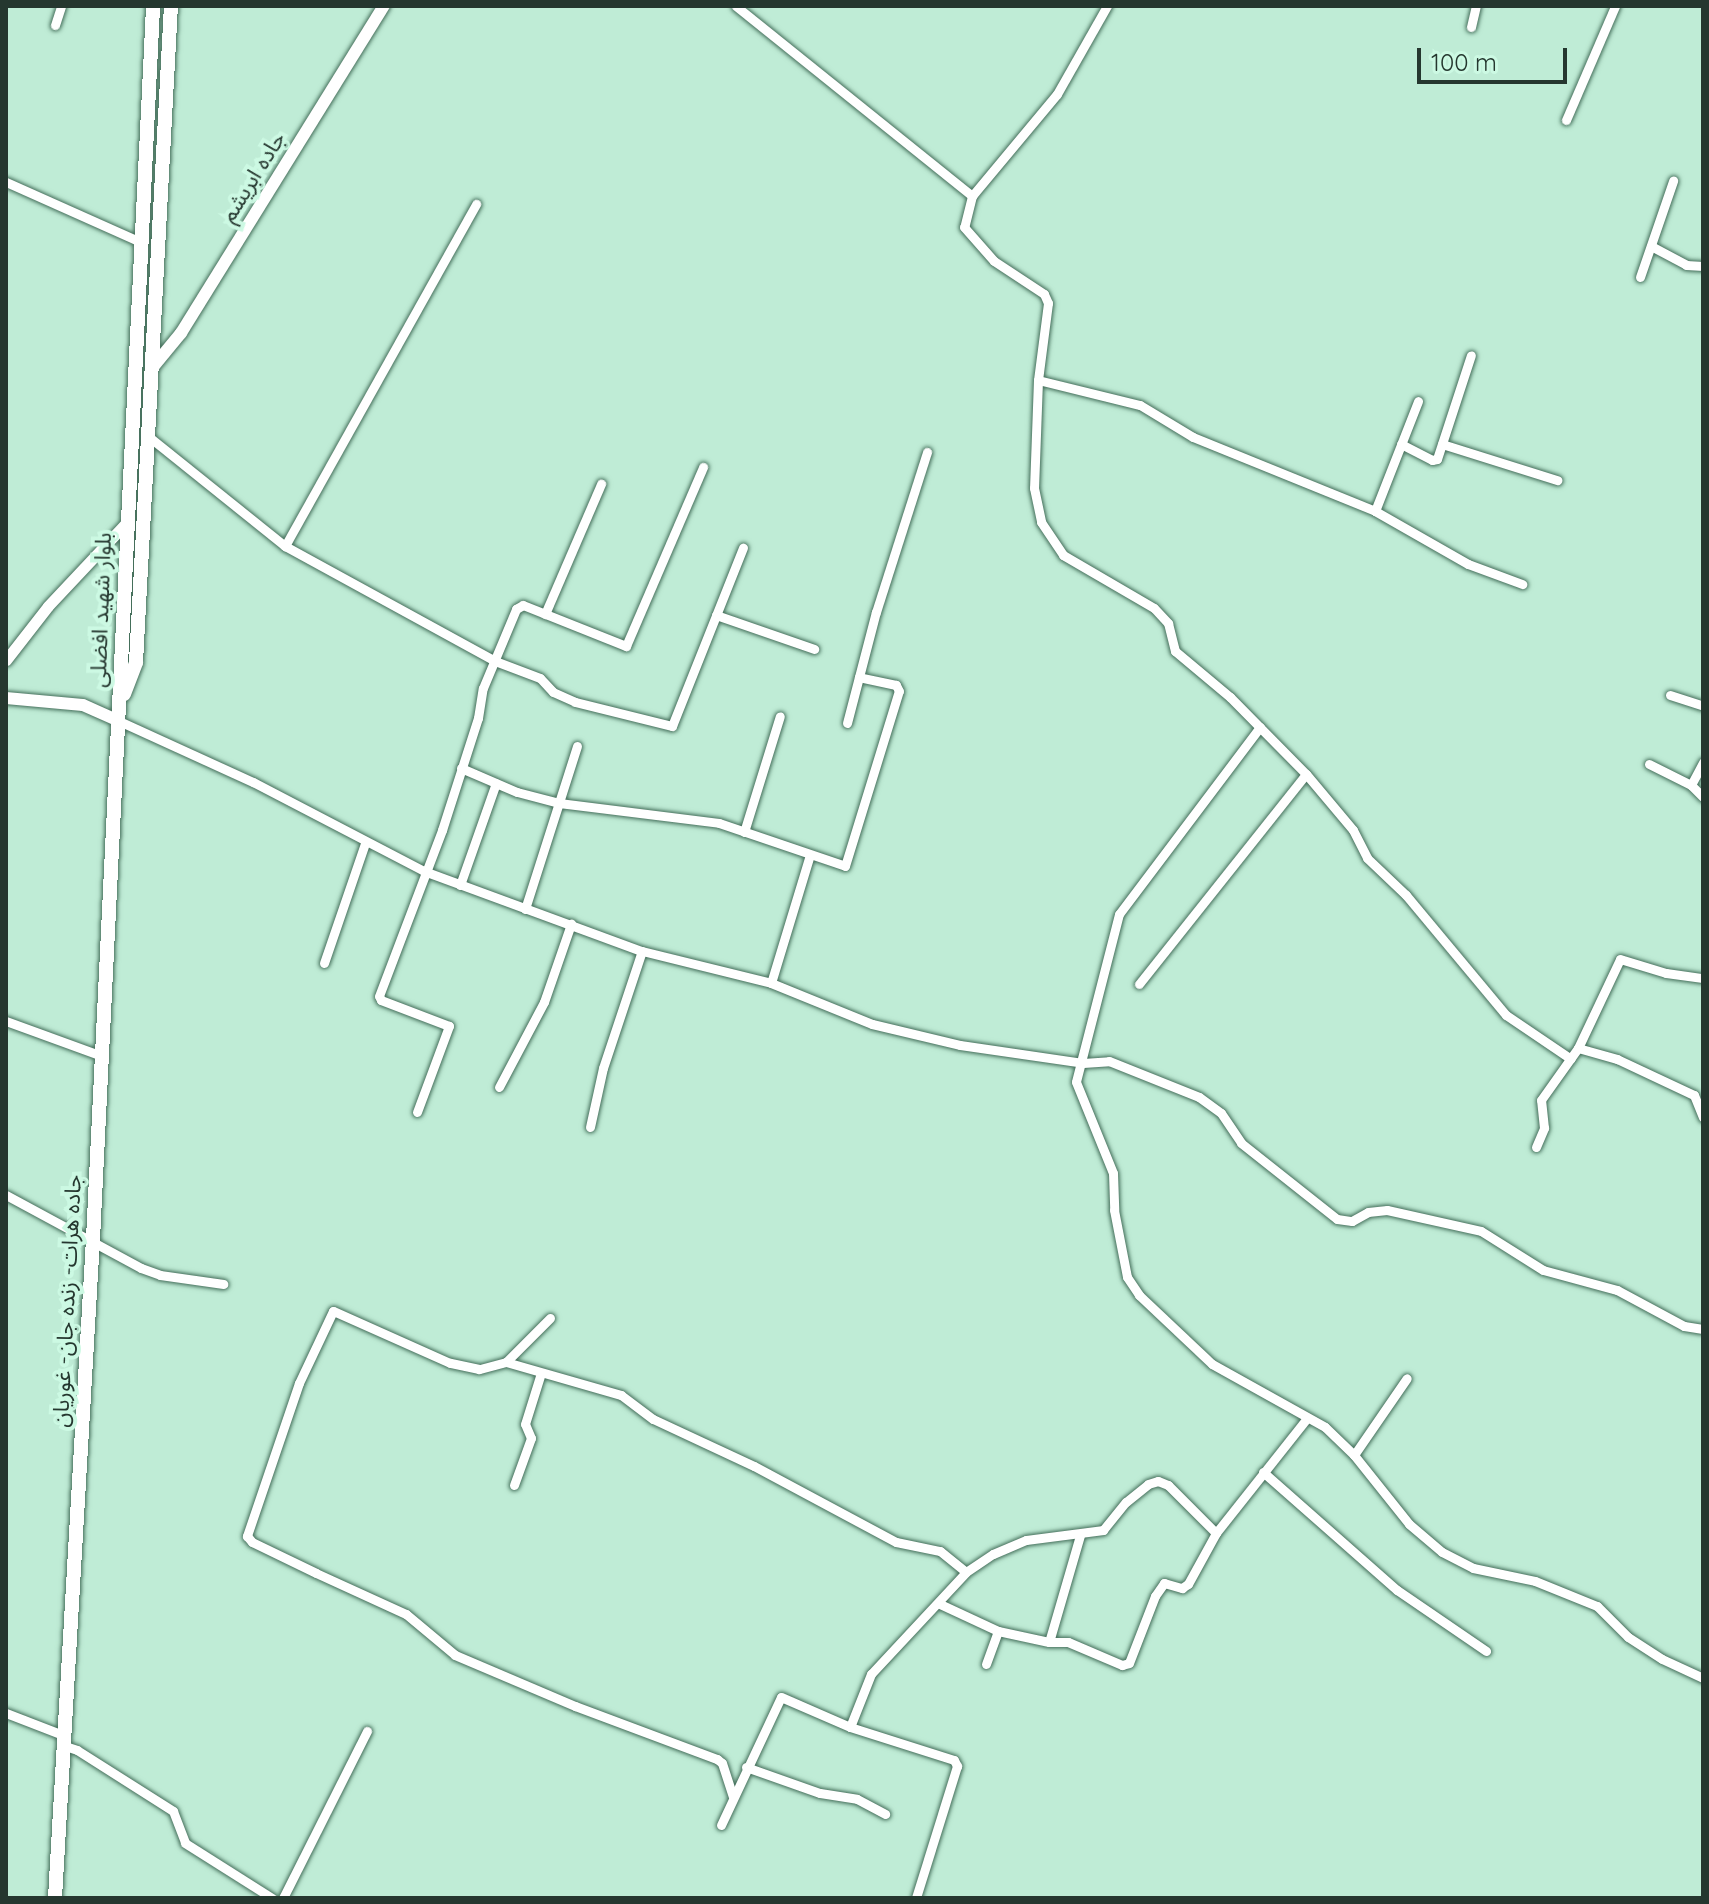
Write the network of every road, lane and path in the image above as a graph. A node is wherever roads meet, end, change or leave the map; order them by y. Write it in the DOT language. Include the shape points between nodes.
graph roads {
  1 [pos="61,6"];
  2 [pos="384,6"];
  3 [pos="736,6"];
  4 [pos="1107,6"];
  5 [pos="1476,6"];
  6 [pos="1615,6"];
  7 [pos="152,10"];
  8 [pos="171,14"];
  9 [pos="55,25"];
  10 [pos="1471,27"];
  11 [pos="1566,120"];
  12 [pos="1673,181"];
  13 [pos="6,182"];
  14 [pos="972,196"];
  15 [pos="476,204"];
  16 [pos="141,242"];
  17 [pos="1651,246"];
  18 [pos="1703,266"];
  19 [pos="1640,277"];
  20 [pos="1471,355"];
  21 [pos="153,367"];
  22 [pos="1038,380"];
  23 [pos="1418,401"];
  24 [pos="148,436"];
  25 [pos="1401,444"];
  26 [pos="1442,444"];
  27 [pos="927,452"];
  28 [pos="703,467"];
  29 [pos="1557,480"];
  30 [pos="601,484"];
  31 [pos="1375,511"];
  32 [pos="127,522"];
  33 [pos="285,546"];
  34 [pos="743,548"];
  35 [pos="1522,584"];
  36 [pos="545,614"];
  37 [pos="716,615"];
  38 [pos="814,649"];
  39 [pos="6,660"];
  40 [pos="495,661"];
  41 [pos="859,677"];
  42 [pos="1670,695"];
  43 [pos="6,698"];
  44 [pos="120,705"];
  45 [pos="1703,706"];
  46 [pos="780,716"];
  47 [pos="119,721"];
  48 [pos="847,723"];
  49 [pos="1260,727"];
  50 [pos="577,746"];
  51 [pos="1703,762"];
  52 [pos="1649,764"];
  53 [pos="461,768"];
  54 [pos="1306,774"];
  55 [pos="496,783"];
  56 [pos="1691,785"];
  57 [pos="1703,797"];
  58 [pos="559,803"];
  59 [pos="744,832"];
  60 [pos="365,843"];
  61 [pos="810,855"];
  62 [pos="424,871"];
  63 [pos="460,885"];
  64 [pos="525,909"];
  65 [pos="571,924"];
  66 [pos="642,951"];
  67 [pos="324,963"];
  68 [pos="1703,978"];
  69 [pos="771,983"];
  70 [pos="1139,984"];
  71 [pos="6,1021"];
  72 [pos="1578,1048"];
  73 [pos="102,1056"];
  74 [pos="1571,1059"];
  75 [pos="1083,1063"];
  76 [pos="499,1087"];
  77 [pos="417,1112"];
  78 [pos="1703,1117"];
  79 [pos="590,1127"];
  80 [pos="1536,1147"];
  81 [pos="6,1195"];
  82 [pos="93,1239"];
  83 [pos="223,1284"];
  84 [pos="550,1318"];
  85 [pos="1703,1329"];
  86 [pos="506,1362"];
  87 [pos="541,1373"];
  88 [pos="1407,1378"];
  89 [pos="1307,1418"];
  90 [pos="1354,1455"];
  91 [pos="1263,1472"];
  92 [pos="514,1485"];
  93 [pos="1216,1533"];
  94 [pos="1080,1535"];
  95 [pos="966,1572"];
  96 [pos="940,1604"];
  97 [pos="998,1631"];
  98 [pos="1049,1642"];
  99 [pos="1486,1651"];
  100 [pos="986,1664"];
  101 [pos="1703,1678"];
  102 [pos="6,1713"];
  103 [pos="850,1727"];
  104 [pos="367,1731"];
  105 [pos="63,1740"];
  106 [pos="746,1767"];
  107 [pos="733,1796"];
  108 [pos="885,1814"];
  109 [pos="721,1825"];
  110 [pos="55,1898"];
  111 [pos="272,1898"];
  112 [pos="283,1898"];
  113 [pos="916,1898"];
  1 -- 9 [label="street"];
  2 -- 21 [label="main road, جاده ابریشم" via="181,333"];
  3 -- 14 [label="street"];
  4 -- 14 [label="street" via="1057,94"];
  5 -- 10 [label="street"];
  6 -- 11 [label="street"];
  7 -- 8 [label="main road"];
  7 -- 16 [label="main road, بلوار شهید افضلی"];
  8 -- 21 [label="main road, بلوار شهید افضلی"];
  12 -- 17 [label="street"];
  13 -- 16 [label="street"];
  14 -- 22 [label="street" via="964,227 994,261 1044,294 1048,303"];
  15 -- 33 [label="street"];
  16 -- 32 [label="main road, بلوار شهید افضلی"];
  17 -- 18 [label="street" via="1686,265"];
  17 -- 19 [label="street"];
  20 -- 26 [label="street"];
  21 -- 24 [label="main road, بلوار شهید افضلی"];
  22 -- 31 [label="street" via="1140,405 1193,437"];
  22 -- 49 [label="street" via="1034,488 1041,522 1063,555 1154,608 1168,623 1175,651"];
  23 -- 25 [label="street"];
  24 -- 33 [label="street"];
  24 -- 44 [label="main road, بلوار شهید افضلی" via="136,662"];
  25 -- 26 [label="street" via="1435,460"];
  25 -- 31 [label="street"];
  26 -- 29 [label="street"];
  27 -- 41 [label="street"];
  28 -- 36 [label="street" via="629,643 622,645"];
  30 -- 36 [label="street"];
  31 -- 35 [label="street" via="1468,564"];
  32 -- 39 [label="street" via="48,606"];
  32 -- 44 [label="main road, بلوار شهید افضلی"];
  33 -- 40 [label="street"];
  34 -- 37 [label="street"];
  36 -- 40 [label="street" via="519,605"];
  37 -- 38 [label="street"];
  37 -- 40 [label="street" via="674,726 591,709 553,692 540,678"];
  40 -- 53 [label="street"];
  41 -- 48 [label="street"];
  41 -- 61 [label="street" via="896,685 899,691 847,864"];
  42 -- 45 [label="street"];
  43 -- 47 [label="main road" via="83,705"];
  44 -- 47 [label="main road, جاده هرات- زنده جان- غوریان"];
  46 -- 59 [label="street"];
  47 -- 60 [label="street" via="253,782"];
  47 -- 73 [label="main road, جاده هرات- زنده جان- غوریان"];
  49 -- 54 [label="street"];
  49 -- 75 [label="street" via="1119,914"];
  50 -- 58 [label="street"];
  51 -- 56 [label="street"];
  52 -- 56 [label="street"];
  53 -- 55 [label="street"];
  53 -- 62 [label="street"];
  54 -- 70 [label="street"];
  54 -- 74 [label="street" via="1353,830 1367,858 1406,895 1506,1015"];
  55 -- 58 [label="street"];
  55 -- 63 [label="street"];
  56 -- 57 [label="street"];
  58 -- 59 [label="street" via="719,823"];
  58 -- 64 [label="street"];
  59 -- 61 [label="street"];
  60 -- 62 [label="street"];
  60 -- 67 [label="street"];
  61 -- 69 [label="street"];
  62 -- 63 [label="street"];
  62 -- 77 [label="street" via="379,996 449,1026"];
  63 -- 64 [label="street"];
  64 -- 65 [label="street"];
  65 -- 66 [label="street"];
  65 -- 76 [label="street" via="544,1002"];
  66 -- 69 [label="street"];
  66 -- 79 [label="street" via="603,1068"];
  68 -- 72 [label="street" via="1620,959"];
  69 -- 75 [label="street" via="872,1024 960,1045"];
  71 -- 73 [label="street"];
  72 -- 74 [label="street"];
  72 -- 78 [label="street" via="1617,1059 1694,1095"];
  73 -- 82 [label="main road, جاده هرات- زنده جان- غوریان"];
  74 -- 80 [label="street" via="1541,1100 1544,1128"];
  75 -- 85 [label="street" via="1109,1061 1199,1097 1221,1113 1241,1143 1337,1219 1352,1221 1387,1210 1481,1231 1543,1270 1617,1290 1684,1326"];
  75 -- 89 [label="street" via="1076,1082 1113,1173 1127,1277 1139,1295 1226,1374"];
  81 -- 82 [label="street"];
  82 -- 83 [label="street" via="160,1275"];
  82 -- 105 [label="main road, جاده هرات- زنده جان- غوریان"];
  84 -- 86 [label="street"];
  86 -- 87 [label="street"];
  86 -- 107 [label="street" via="479,1369 450,1363 333,1311 299,1383 247,1536 406,1614 455,1655 717,1759"];
  87 -- 92 [label="street" via="525,1424 531,1438"];
  87 -- 95 [label="street" via="621,1395 653,1419 873,1531 940,1551"];
  88 -- 90 [label="street"];
  89 -- 90 [label="street" via="1325,1427"];
  89 -- 91 [label="street"];
  90 -- 101 [label="street" via="1409,1524 1442,1552 1473,1568 1535,1581 1597,1606 1628,1637"];
  91 -- 93 [label="street"];
  91 -- 99 [label="street" via="1397,1590"];
  93 -- 94 [label="street" via="1158,1481 1126,1502 1103,1530"];
  93 -- 98 [label="street" via="1188,1584 1182,1588 1164,1583 1155,1596 1129,1663 1122,1665 1068,1642"];
  94 -- 95 [label="street" via="1026,1540"];
  94 -- 98 [label="street"];
  95 -- 96 [label="street"];
  96 -- 97 [label="street"];
  96 -- 103 [label="street" via="871,1674"];
  97 -- 98 [label="street"];
  97 -- 100 [label="street"];
  102 -- 105 [label="street"];
  103 -- 106 [label="street" via="781,1697"];
  103 -- 113 [label="street" via="957,1762"];
  104 -- 112 [label="street"];
  105 -- 110 [label="main road, جاده هرات- زنده جان- غوریان"];
  105 -- 111 [label="street" via="173,1811 185,1843"];
  106 -- 107 [label="street"];
  106 -- 108 [label="street" via="820,1793 857,1799"];
  107 -- 109 [label="street"];
}
